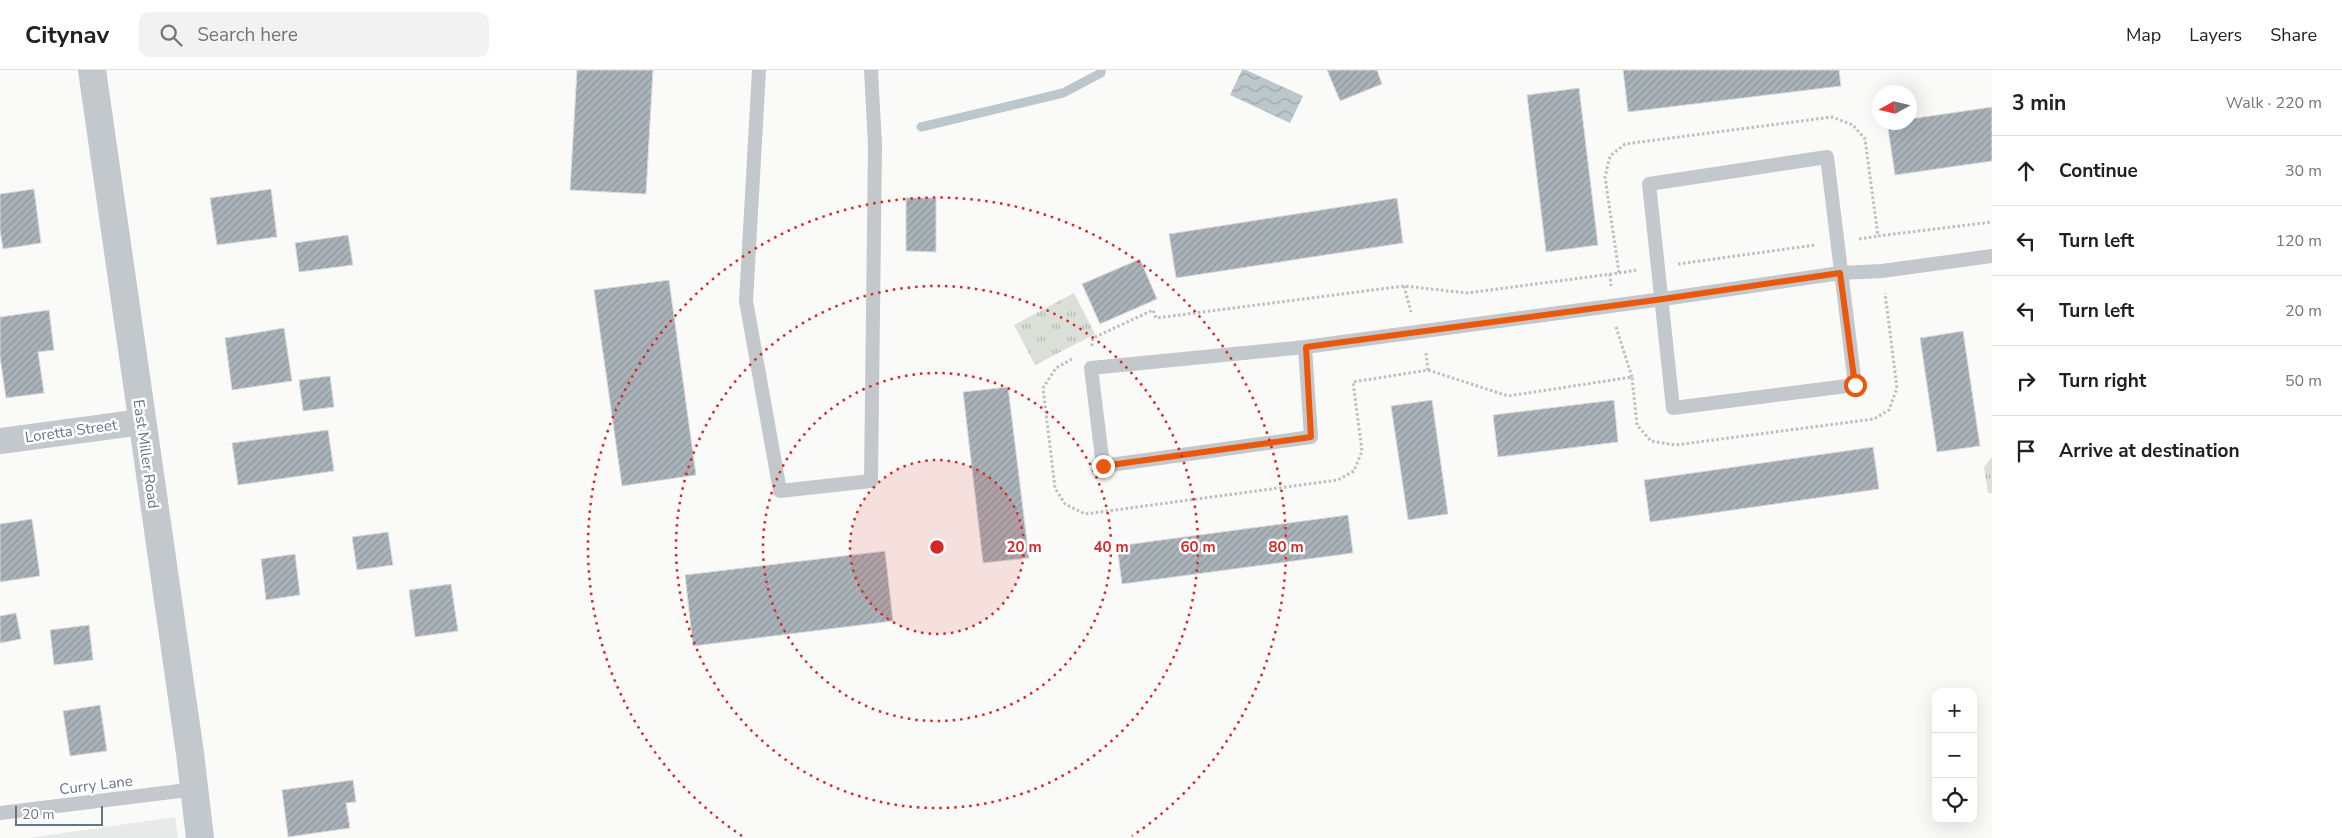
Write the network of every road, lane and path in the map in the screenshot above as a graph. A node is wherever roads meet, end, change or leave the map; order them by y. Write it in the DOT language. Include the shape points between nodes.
graph roads {
  1 [pos="92,70"];
  2 [pos="759,70"];
  3 [pos="871,70"];
  4 [pos="1878,236"];
  5 [pos="1836,242"];
  6 [pos="1992,256"];
  7 [pos="1659,267"];
  8 [pos="1619,273"];
  9 [pos="1840,273"];
  10 [pos="1663,299"];
  11 [pos="1306,347"];
  12 [pos="142,422"];
  13 [pos="0,441"];
  14 [pos="196,789"];
  15 [pos="0,813"];
  16 [pos="200,838"];
  1 -- 12 [label="street, East Miller Road"];
  2 -- 3 [label="lane" via="746,300 780,491 871,481 875,145"];
  4 -- 5 [label="path"];
  5 -- 7 [label="path"];
  5 -- 7 [label="lane" via="1827,157 1649,184"];
  5 -- 9 [label="lane"];
  6 -- 9 [label="lane" via="1882,271"];
  7 -- 8 [label="path"];
  7 -- 10 [label="lane"];
  9 -- 10 [label="lane"];
  9 -- 10 [label="lane" via="1855,385 1673,408"];
  10 -- 11 [label="lane"];
  11 -- 11 [label="lane" via="1311,437 1103,466 1091,368"];
  12 -- 13 [label="street, Loretta Street"];
  12 -- 14 [label="street, East Miller Road"];
  14 -- 15 [label="lane, Curry Lane"];
  14 -- 16 [label="street, East Miller Road"];
}
